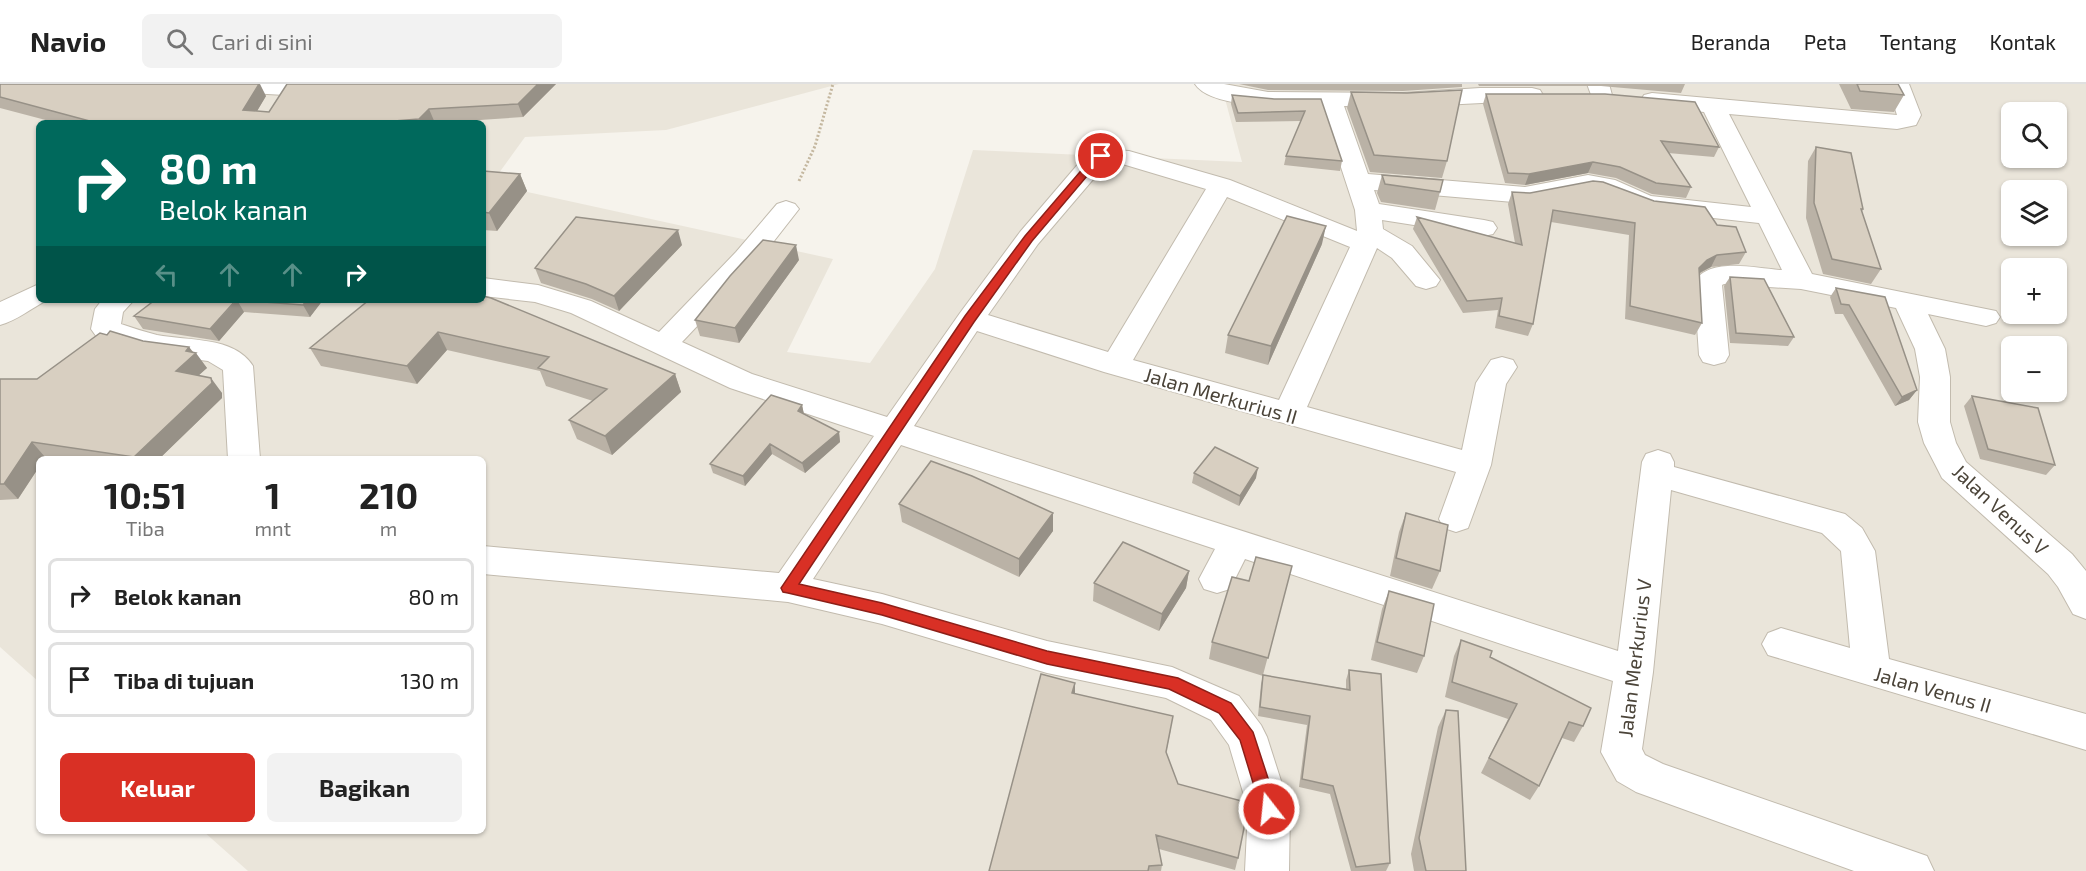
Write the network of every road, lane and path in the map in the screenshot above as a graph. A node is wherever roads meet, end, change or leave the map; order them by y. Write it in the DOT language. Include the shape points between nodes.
graph roads {
  1 [pos="214,84"];
  2 [pos="833,84"];
  3 [pos="1206,84"];
  4 [pos="1898,84"];
  5 [pos="282,93"];
  6 [pos="1599,94"];
  7 [pos="1330,99"];
  8 [pos="1713,106"];
  9 [pos="1358,181"];
  10 [pos="1221,185"];
  11 [pos="786,209"];
  12 [pos="1769,216"];
  13 [pos="1484,228"];
  14 [pos="1367,229"];
  15 [pos="1426,280"];
  16 [pos="1801,280"];
  17 [pos="486,287"];
  18 [pos="36,294"];
  19 [pos="116,303"];
  20 [pos="1908,303"];
  21 [pos="0,316"];
  22 [pos="1986,317"];
  23 [pos="970,319"];
  24 [pos="663,345"];
  25 [pos="1714,355"];
  26 [pos="1115,365"];
  27 [pos="1502,368"];
  28 [pos="1288,414"];
  29 [pos="895,430"];
  30 [pos="244,456"];
  31 [pos="1475,465"];
  32 [pos="1456,519"];
  33 [pos="1237,542"];
  34 [pos="486,560"];
  35 [pos="1217,579"];
  36 [pos="788,588"];
  37 [pos="2086,604"];
  38 [pos="1781,644"];
  39 [pos="1871,671"];
  40 [pos="1634,672"];
  41 [pos="2086,732"];
  42 [pos="1267,871"];
  43 [pos="1912,871"];
  1 -- 5 [label="street"];
  2 -- 11 [label="path" via="815,146"];
  3 -- 7 [label="street" via="1222,92 1268,99"];
  4 -- 8 [label="street" via="1909,115 1908,120 1897,122"];
  6 -- 7 [label="street"];
  6 -- 8 [label="street"];
  7 -- 9 [label="street"];
  8 -- 12 [label="street"];
  9 -- 12 [label="street" via="1525,195 1577,182 1591,183 1614,187 1651,204"];
  9 -- 14 [label="street"];
  10 -- 14 [label="street"];
  10 -- 23 [label="street" via="1120,156 1101,156 1029,238"];
  10 -- 26 [label="street"];
  11 -- 24 [label="street" via="746,258"];
  12 -- 16 [label="street"];
  13 -- 14 [label="street"];
  14 -- 15 [label="street" via="1402,252"];
  14 -- 28 [label="street"];
  16 -- 20 [label="street"];
  16 -- 25 [label="street" via="1719,275 1708,282"];
  17 -- 24 [label="street" via="538,294 581,307"];
  18 -- 21 [label="street"];
  19 -- 30 [label="street" via="109,309 106,329 153,344 215,352 238,366"];
  20 -- 22 [label="street"];
  20 -- 37 [label="street, Jalan Venus V" via="1930,349 1935,377 1934,422 1954,470 2060,564"];
  23 -- 26 [label="street, Jalan Merkurius II"];
  23 -- 29 [label="street"];
  24 -- 29 [label="street" via="741,381"];
  26 -- 28 [label="street, Jalan Merkurius II"];
  27 -- 31 [label="street" via="1491,383"];
  28 -- 31 [label="street, Jalan Merkurius II"];
  29 -- 33 [label="street"];
  29 -- 36 [label="street"];
  31 -- 32 [label="street"];
  33 -- 35 [label="street"];
  33 -- 40 [label="street"];
  34 -- 36 [label="street"];
  36 -- 42 [label="street" via="882,609 1047,657 1172,683 1225,708 1247,737 1269,809"];
  38 -- 39 [label="street, Jalan Venus II"];
  39 -- 40 [label="street, Jalan Merkurius V" via="1858,551 1850,537 1833,523 1657,468"];
  39 -- 41 [label="street, Jalan Venus II"];
  40 -- 43 [label="street, Jalan Merkurius V" via="1622,752 1631,768"];
}
